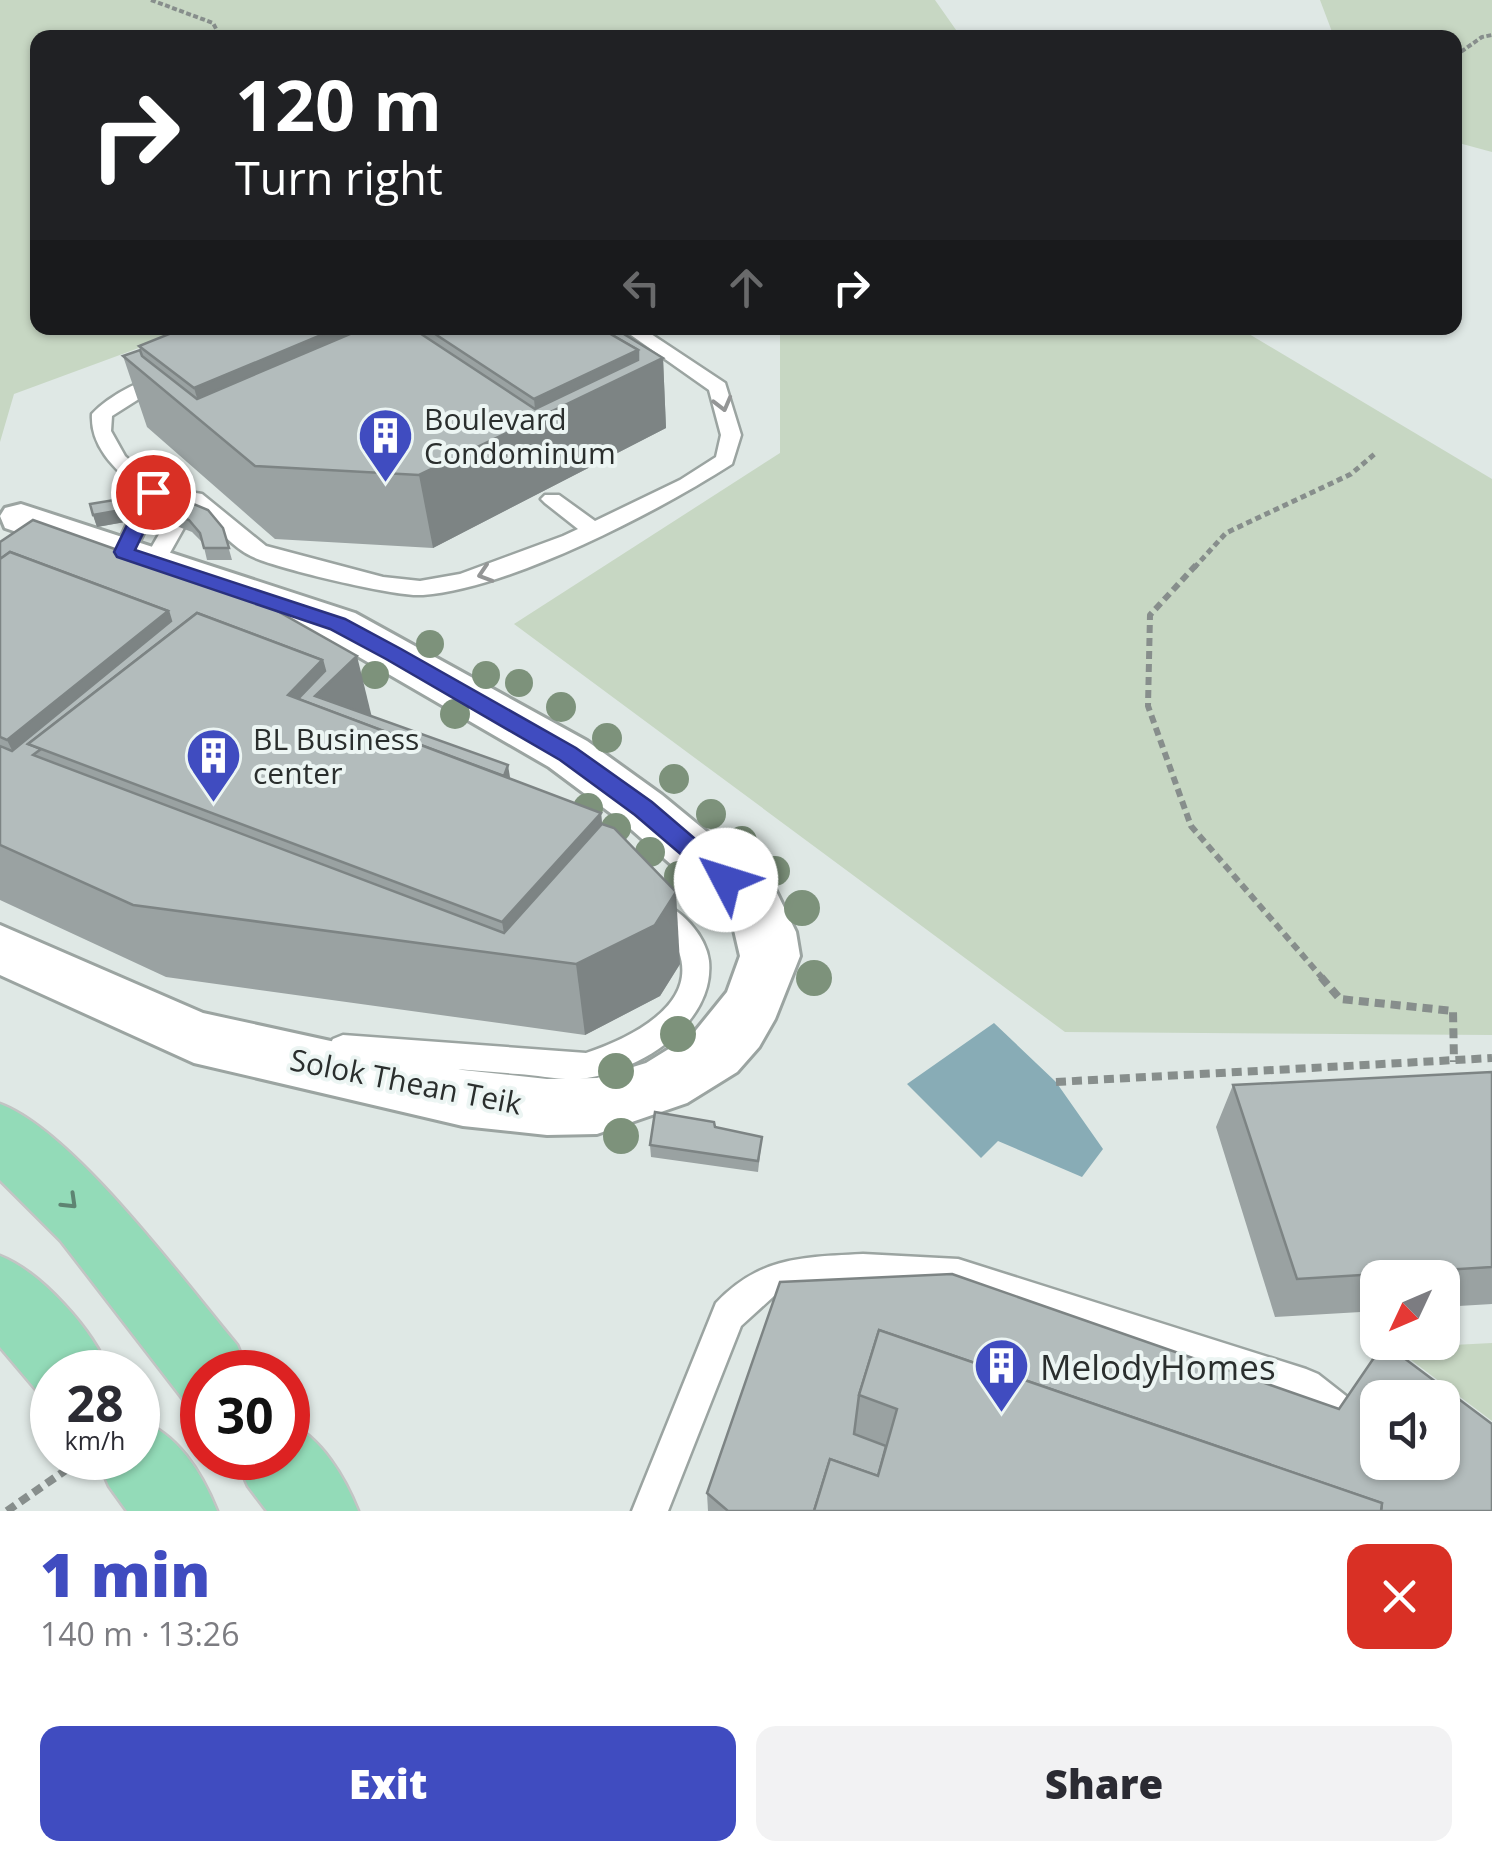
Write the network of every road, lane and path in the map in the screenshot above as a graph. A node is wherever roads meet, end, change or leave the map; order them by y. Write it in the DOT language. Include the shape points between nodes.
graph roads {
  1 [pos="151,0"];
  2 [pos="217,30"];
  3 [pos="1492,35"];
  4 [pos="1462,51"];
  5 [pos="640,335"];
  6 [pos="190,372"];
  7 [pos="1377,452"];
  8 [pos="153,492"];
  9 [pos="552,499"];
  10 [pos="21,518"];
  11 [pos="223,520"];
  12 [pos="594,530"];
  13 [pos="139,558"];
  14 [pos="638,893"];
  15 [pos="0,948"];
  16 [pos="194,1037"];
  17 [pos="1492,1058"];
  18 [pos="1454,1062"];
  19 [pos="1056,1082"];
  20 [pos="0,1134"];
  21 [pos="0,1291"];
  22 [pos="52,1350"];
  23 [pos="192,1350"];
  24 [pos="1360,1430"];
  25 [pos="52,1480"];
  26 [pos="154,1480"];
  27 [pos="293,1480"];
  28 [pos="7,1511"];
  29 [pos="177,1511"];
  30 [pos="318,1511"];
  31 [pos="650,1511"];
  1 -- 2 [label="path"];
  3 -- 4 [label="path"];
  5 -- 12 [label="lane, one-way" via="718,387 731,435 726,460"];
  6 -- 8 [label="lane" via="134,393 102,414 101,431 118,459"];
  7 -- 18 [label="path" via="1351,474 1226,533 1150,615 1148,706 1192,826 1340,999 1453,1011"];
  8 -- 11 [label="lane" via="195,498"];
  8 -- 13 [label="lane"];
  9 -- 12 [label="lane"];
  10 -- 13 [label="street, Solok Thean Teik"];
  12 -- 11 [label="lane, one-way" via="510,566 420,588 258,551"];
  11 -- 13 [label="lane" via="198,510 182,516"];
  13 -- 16 [label="street, Solok Thean Teik" via="338,624 568,754 644,808 754,903 770,956 754,1001 715,1053 665,1084 598,1106 464,1098"];
  14 -- 16 [label="lane" via="690,943 696,964 679,1018 620,1056 586,1066"];
  15 -- 16 [label="street, Solok Thean Teik"];
  17 -- 18 [label="path"];
  18 -- 19 [label="path"];
  20 -- 23 [label="main road, one-way" via="86,1218"];
  21 -- 22 [label="main road"];
  24 -- 31 [label="lane" via="1306,1386 958,1275 796,1275 750,1292 728,1315"];
  25 -- 28 [label="path"];
  26 -- 29 [label="main road"];
  27 -- 30 [label="main road"];
}
